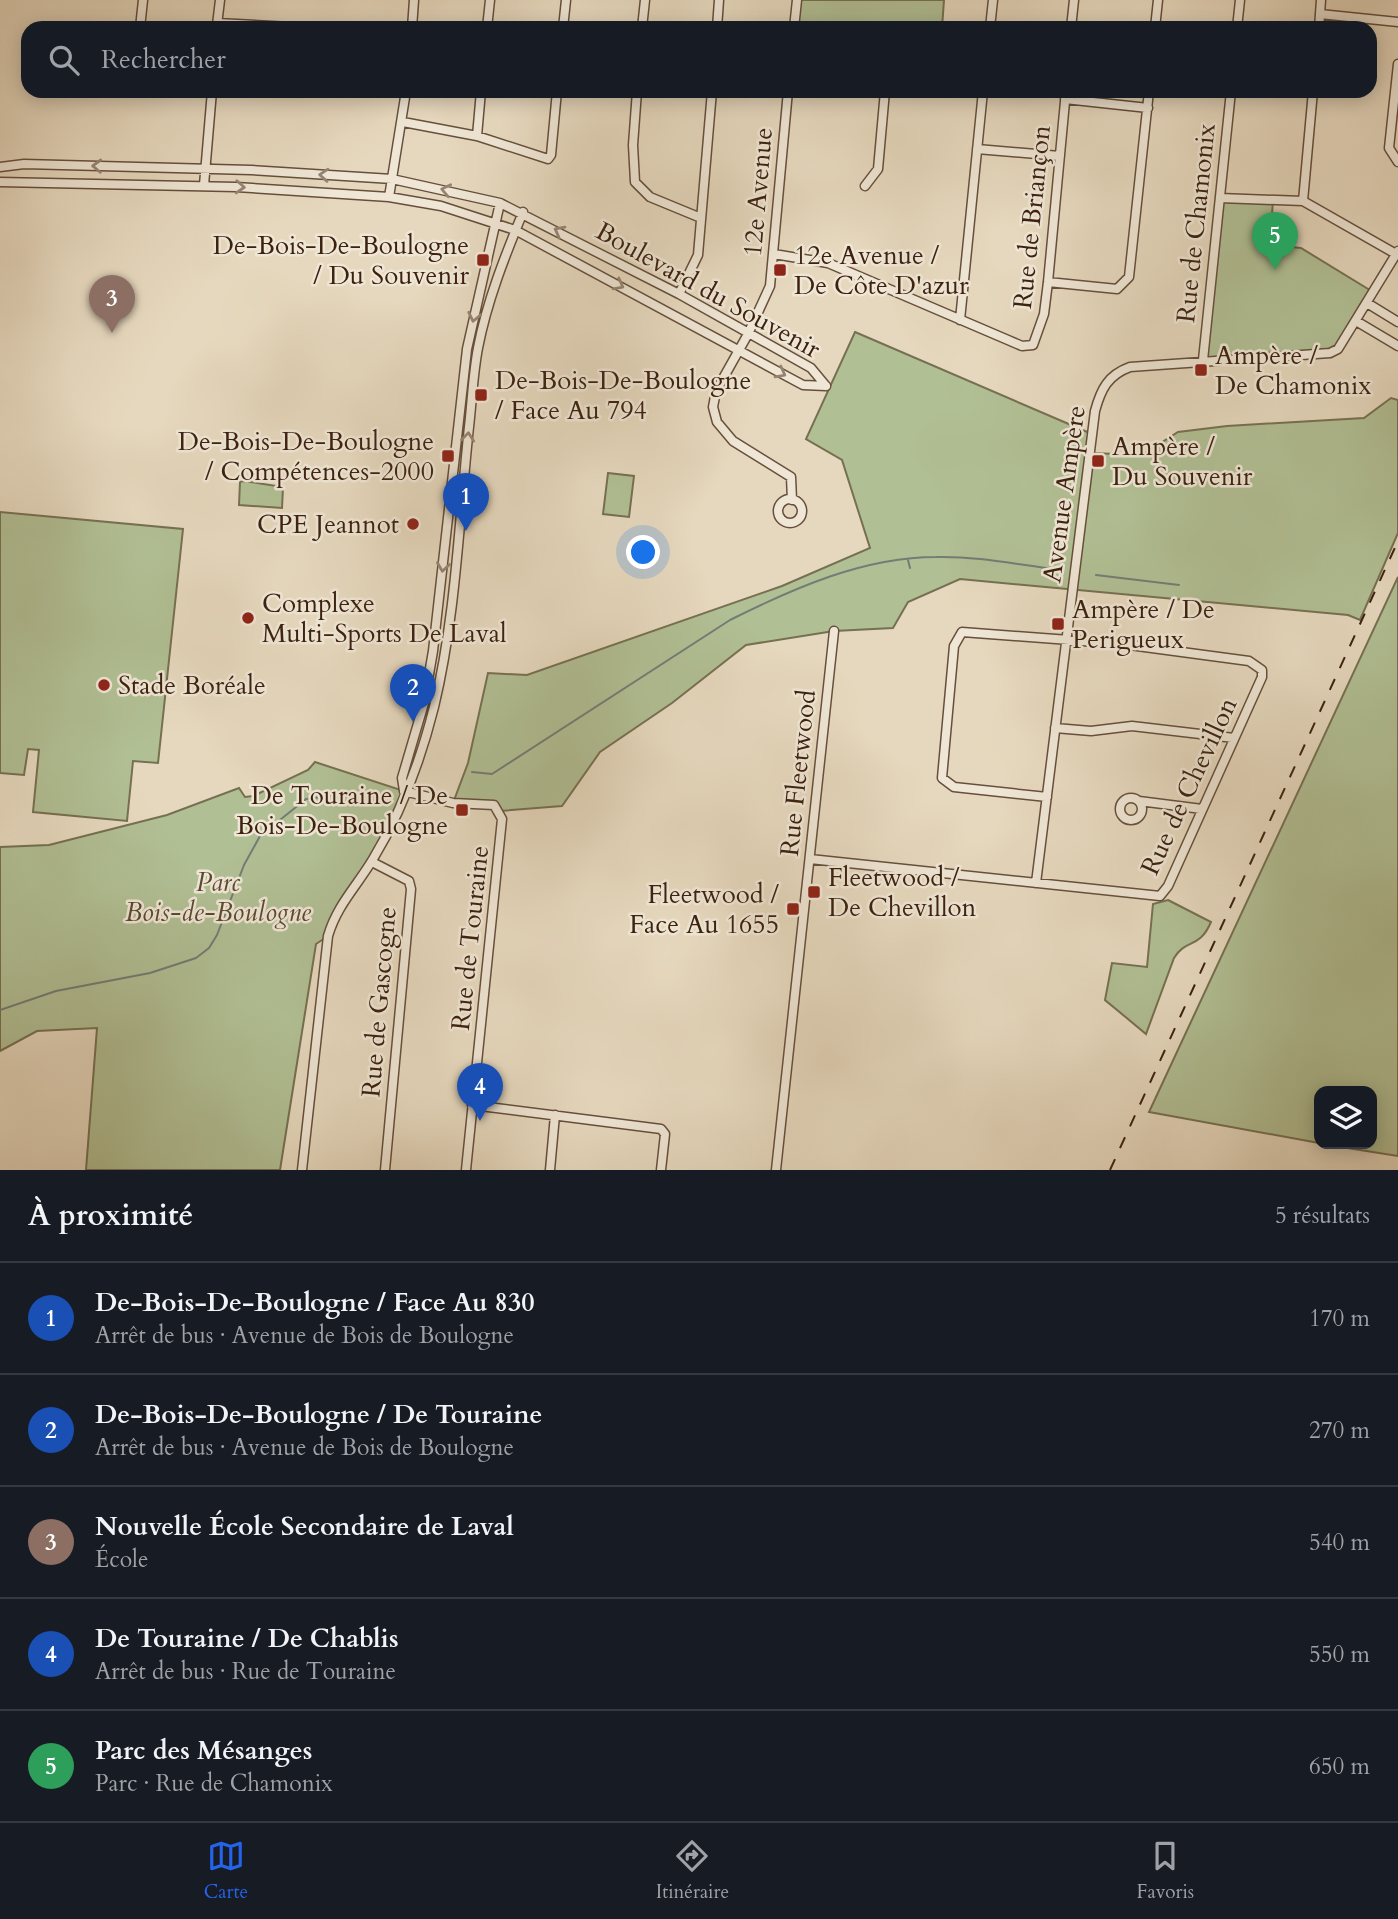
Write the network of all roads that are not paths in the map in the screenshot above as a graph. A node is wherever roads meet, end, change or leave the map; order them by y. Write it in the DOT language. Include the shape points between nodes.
graph roads {
  1 [pos="144,0"];
  2 [pos="220,0"];
  3 [pos="414,0"];
  4 [pos="490,0"];
  5 [pos="566,0"];
  6 [pos="645,0"];
  7 [pos="719,0"];
  8 [pos="797,0"];
  9 [pos="993,0"];
  10 [pos="1074,0"];
  11 [pos="1158,0"];
  12 [pos="1240,0"];
  13 [pos="1321,0"];
  14 [pos="1320,14"];
  15 [pos="141,21"];
  16 [pos="217,21"];
  17 [pos="412,21"];
  18 [pos="488,21"];
  19 [pos="564,21"];
  20 [pos="643,21"];
  21 [pos="718,21"];
  22 [pos="795,21"];
  23 [pos="991,21"];
  24 [pos="1072,21"];
  25 [pos="1156,21"];
  26 [pos="1238,21"];
  27 [pos="1320,21"];
  28 [pos="1398,22"];
  29 [pos="1398,64"];
  30 [pos="211,98"];
  31 [pos="405,98"];
  32 [pos="480,98"];
  33 [pos="556,98"];
  34 [pos="636,98"];
  35 [pos="711,98"];
  36 [pos="787,98"];
  37 [pos="884,98"];
  38 [pos="982,98"];
  39 [pos="1065,98"];
  40 [pos="1084,98"];
  41 [pos="1148,98"];
  42 [pos="1230,98"];
  43 [pos="1312,98"];
  44 [pos="1147,108"];
  45 [pos="403,122"];
  46 [pos="477,136"];
  47 [pos="977,149"];
  48 [pos="1060,156"];
  49 [pos="1398,162"];
  50 [pos="0,167"];
  51 [pos="206,169"];
  52 [pos="392,179"];
  53 [pos="0,181"];
  54 [pos="204,185"];
  55 [pos="865,186"];
  56 [pos="389,197"];
  57 [pos="1220,198"];
  58 [pos="1303,201"];
  59 [pos="500,203"];
  60 [pos="523,212"];
  61 [pos="701,218"];
  62 [pos="496,221"];
  63 [pos="515,230"];
  64 [pos="1397,253"];
  65 [pos="774,254"];
  66 [pos="1048,282"];
  67 [pos="679,294"];
  68 [pos="1367,303"];
  69 [pos="960,320"];
  70 [pos="1356,321"];
  71 [pos="1398,322"];
  72 [pos="748,334"];
  73 [pos="1398,346"];
  74 [pos="739,350"];
  75 [pos="1203,360"];
  76 [pos="792,500"];
  77 [pos="834,631"];
  78 [pos="1064,640"];
  79 [pos="1055,728"];
  80 [pos="1234,738"];
  81 [pos="404,791"];
  82 [pos="1046,797"];
  83 [pos="1139,801"];
  84 [pos="1202,809"];
  85 [pos="810,859"];
  86 [pos="372,862"];
  87 [pos="1036,883"];
  88 [pos="472,1105"];
  89 [pos="555,1115"];
  90 [pos="303,1143"];
  91 [pos="295,1170"];
  92 [pos="302,1170"];
  93 [pos="384,1170"];
  94 [pos="466,1170"];
  95 [pos="550,1170"];
  96 [pos="661,1170"];
  97 [pos="776,1170"];
  1 -- 15 [label="street"];
  2 -- 16 [label="street"];
  3 -- 17 [label="street"];
  4 -- 18 [label="street"];
  5 -- 19 [label="street"];
  6 -- 20 [label="street"];
  7 -- 21 [label="street"];
  8 -- 22 [label="street"];
  9 -- 23 [label="street"];
  10 -- 24 [label="street"];
  11 -- 25 [label="street"];
  12 -- 26 [label="street"];
  13 -- 14 [label="street"];
  14 -- 27 [label="street"];
  14 -- 28 [label="street"];
  29 -- 49 [label="street" via="1389,148"];
  30 -- 51 [label="street"];
  31 -- 45 [label="street"];
  32 -- 46 [label="street"];
  33 -- 46 [label="street" via="548,159"];
  34 -- 61 [label="street" via="632,145 635,182 650,197"];
  35 -- 61 [label="street"];
  36 -- 65 [label="street, 12e Avenue"];
  37 -- 55 [label="street" via="878,169"];
  38 -- 47 [label="street"];
  39 -- 48 [label="street, Rue de Briançon"];
  40 -- 44 [label="street"];
  41 -- 44 [label="street"];
  42 -- 57 [label="street, Rue de Chamonix"];
  43 -- 58 [label="street"];
  44 -- 66 [label="street" via="1129,277 1117,289"];
  45 -- 46 [label="street"];
  45 -- 52 [label="street"];
  47 -- 48 [label="street"];
  47 -- 69 [label="street"];
  48 -- 66 [label="street, Rue de Briançon"];
  51 -- 50 [label="street, Boulevard du Souvenir, one-way"];
  52 -- 51 [label="street, Boulevard du Souvenir, one-way"];
  51 -- 54 [label="street"];
  52 -- 56 [label="street"];
  59 -- 52 [label="street, Boulevard du Souvenir, one-way"];
  53 -- 54 [label="street, Boulevard du Souvenir"];
  54 -- 56 [label="street, Boulevard du Souvenir, one-way"];
  56 -- 62 [label="street, Boulevard du Souvenir"];
  57 -- 58 [label="street"];
  57 -- 75 [label="street, Rue de Chamonix"];
  58 -- 64 [label="street"];
  59 -- 60 [label="street, Boulevard du Souvenir"];
  59 -- 62 [label="street"];
  60 -- 63 [label="street"];
  67 -- 60 [label="street, Boulevard du Souvenir, one-way"];
  61 -- 67 [label="street" via="698,255"];
  62 -- 63 [label="street, Boulevard du Souvenir"];
  62 -- 81 [label="street, one-way" via="467,349 433,651 424,703 402,778"];
  63 -- 74 [label="street, Boulevard du Souvenir, one-way"];
  81 -- 63 [label="street, one-way" via="412,779 439,682 451,609 477,351"];
  64 -- 68 [label="street, Avenue Ampère"];
  65 -- 69 [label="street" via="828,263"];
  65 -- 72 [label="street, 12e Avenue" via="765,301"];
  66 -- 69 [label="street, Rue de Briançon" via="1044,314 1033,345 1022,346"];
  67 -- 72 [label="street, Boulevard du Souvenir"];
  68 -- 70 [label="street, Avenue Ampère"];
  68 -- 71 [label="street"];
  70 -- 73 [label="street"];
  70 -- 75 [label="street, Avenue Ampère" via="1338,349 1330,353"];
  72 -- 74 [label="street, 12e Avenue"];
  74 -- 72 [label="street, Boulevard du Souvenir, one-way" via="803,385 826,386 811,368"];
  74 -- 76 [label="street, 12e Avenue" via="716,391 713,407 717,422 733,441 786,471 793,483"];
  75 -- 78 [label="street, Avenue Ampère" via="1130,367 1109,379 1100,393"];
  77 -- 85 [label="street, Rue Fleetwood"];
  78 -- 79 [label="street, Avenue Ampère"];
  78 -- 80 [label="street, Rue de Chevillon" via="1257,664 1262,677"];
  78 -- 82 [label="street" via="968,631 958,636 954,646 942,778 954,787"];
  79 -- 80 [label="street" via="1091,731 1132,726"];
  79 -- 82 [label="street, Avenue Ampère"];
  80 -- 84 [label="street, Rue de Chevillon"];
  81 -- 86 [label="street"];
  81 -- 88 [label="street, Rue de Touraine" via="453,803 494,805 502,819"];
  82 -- 87 [label="street, Avenue Ampère"];
  83 -- 84 [label="street"];
  84 -- 87 [label="street, Rue de Chevillon" via="1160,896"];
  85 -- 87 [label="street, Rue de Chevillon"];
  85 -- 97 [label="street, Rue Fleetwood"];
  86 -- 90 [label="street" via="343,900 328,936"];
  86 -- 93 [label="street, Rue de Gascogne" via="409,881 411,889"];
  88 -- 89 [label="street"];
  88 -- 94 [label="street, Rue de Touraine"];
  89 -- 95 [label="street"];
  89 -- 96 [label="street" via="661,1129 665,1134"];
  90 -- 91 [label="street"];
  90 -- 92 [label="street"];
}
